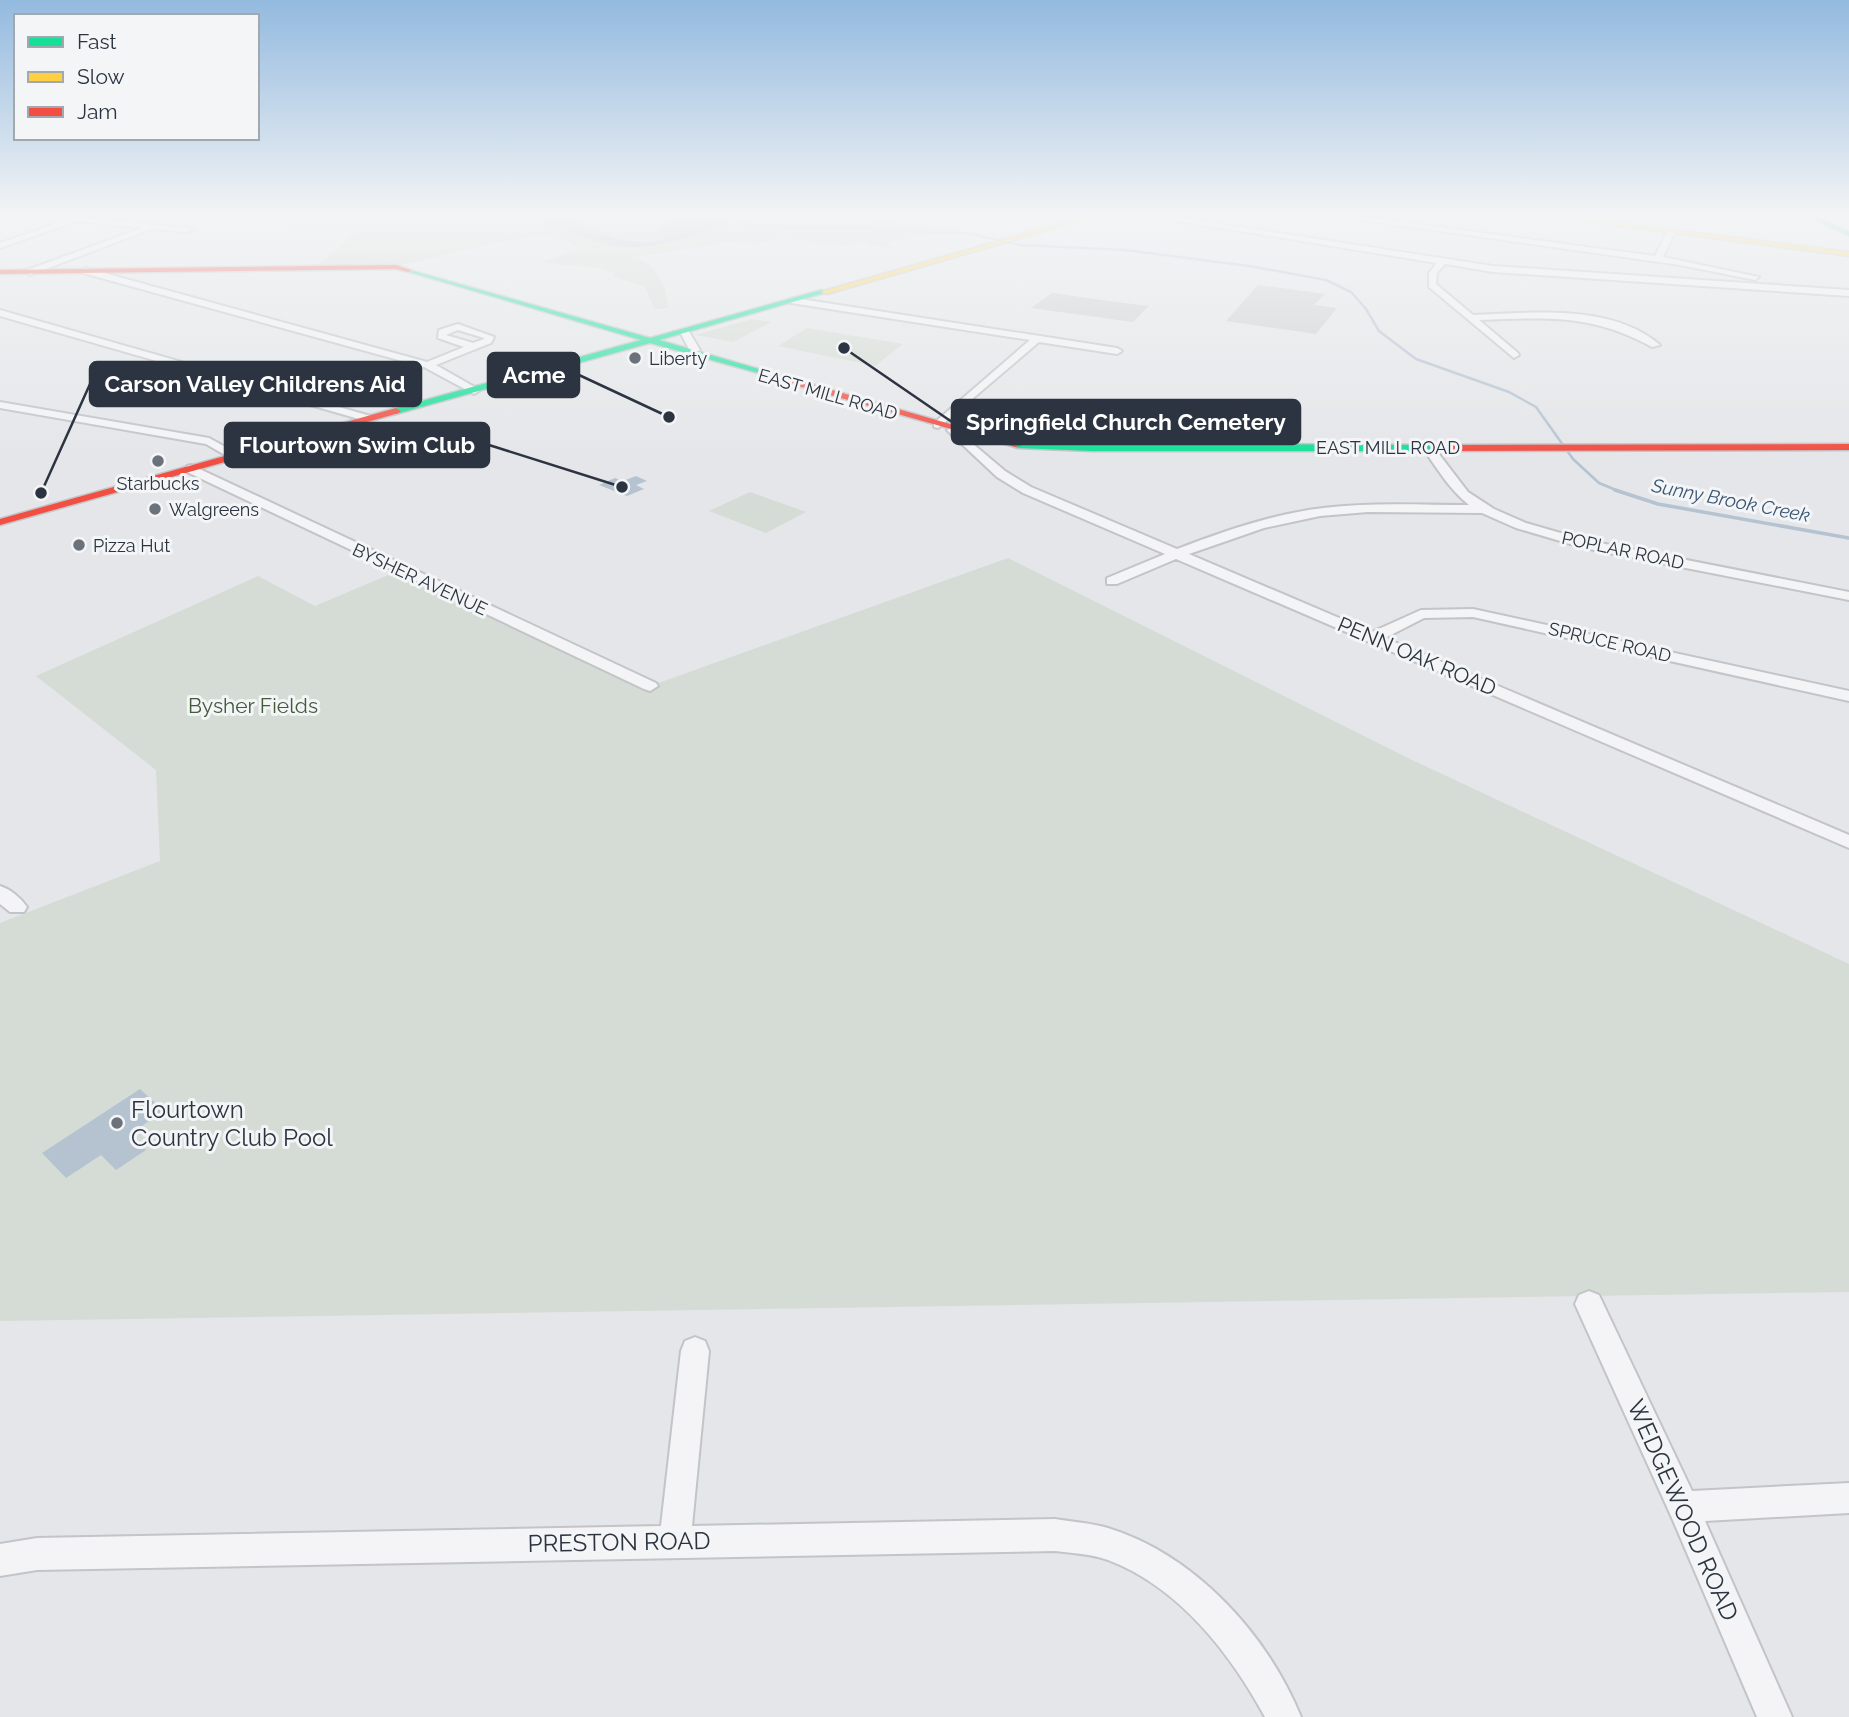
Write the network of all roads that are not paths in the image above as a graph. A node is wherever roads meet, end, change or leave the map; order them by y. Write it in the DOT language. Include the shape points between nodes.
graph roads {
  1 [pos="177,296"];
  2 [pos="492,296"];
  3 [pos="811,296"];
  4 [pos="1444,296"];
  5 [pos="794,301"];
  6 [pos="0,313"];
  7 [pos="1469,318"];
  8 [pos="30,321"];
  9 [pos="10,327"];
  10 [pos="685,332"];
  11 [pos="1037,339"];
  12 [pos="650,342"];
  13 [pos="1655,345"];
  14 [pos="474,347"];
  15 [pos="1117,351"];
  16 [pos="688,353"];
  17 [pos="1514,355"];
  18 [pos="428,365"];
  19 [pos="474,391"];
  20 [pos="0,405"];
  21 [pos="370,419"];
  22 [pos="946,428"];
  23 [pos="999,443"];
  24 [pos="1428,447"];
  25 [pos="1849,447"];
  26 [pos="236,456"];
  27 [pos="990,464"];
  28 [pos="191,469"];
  29 [pos="1486,509"];
  30 [pos="0,522"];
  31 [pos="1179,553"];
  32 [pos="1112,581"];
  33 [pos="1849,596"];
  34 [pos="1374,638"];
  35 [pos="650,686"];
  36 [pos="1849,696"];
  37 [pos="1849,842"];
  38 [pos="0,893"];
  39 [pos="17,907"];
  40 [pos="1589,1304"];
  41 [pos="695,1351"];
  42 [pos="1849,1498"];
  43 [pos="1683,1507"];
  44 [pos="675,1541"];
  45 [pos="0,1560"];
  46 [pos="1284,1717"];
  47 [pos="1775,1717"];
  1 -- 18 [label="street"];
  2 -- 12 [label="street, EAST MILL ROAD"];
  3 -- 5 [label="street"];
  4 -- 7 [label="street"];
  5 -- 10 [label="street"];
  5 -- 11 [label="street"];
  6 -- 8 [label="street"];
  7 -- 13 [label="street" via="1581,318 1623,328"];
  7 -- 17 [label="street"];
  8 -- 9 [label="street"];
  8 -- 21 [label="street"];
  10 -- 12 [label="street"];
  10 -- 16 [label="street" via="695,350"];
  11 -- 15 [label="street"];
  11 -- 22 [label="street"];
  12 -- 16 [label="street, EAST MILL ROAD"];
  12 -- 19 [label="street"];
  14 -- 18 [label="street"];
  16 -- 22 [label="street, EAST MILL ROAD"];
  18 -- 19 [label="street"];
  19 -- 21 [label="street"];
  20 -- 26 [label="street" via="209,441"];
  21 -- 26 [label="street"];
  22 -- 23 [label="street, EAST MILL ROAD"];
  22 -- 27 [label="street, PENN OAK ROAD"];
  23 -- 24 [label="street, EAST MILL ROAD" via="1092,448"];
  23 -- 27 [label="street" via="986,452"];
  24 -- 25 [label="street, EAST MILL ROAD"];
  24 -- 29 [label="street, POPLAR ROAD" via="1463,495"];
  26 -- 28 [label="street"];
  27 -- 31 [label="street, PENN OAK ROAD" via="1027,490"];
  28 -- 30 [label="street"];
  28 -- 35 [label="street, BYSHER AVENUE"];
  29 -- 31 [label="street" via="1350,509 1302,516"];
  29 -- 33 [label="street, POPLAR ROAD" via="1584,544"];
  31 -- 32 [label="street"];
  31 -- 34 [label="street, PENN OAK ROAD"];
  34 -- 36 [label="street, SPRUCE ROAD" via="1421,614 1473,612"];
  34 -- 37 [label="street, PENN OAK ROAD"];
  38 -- 39 [label="street"];
  40 -- 43 [label="street, WEDGEWOOD ROAD"];
  41 -- 44 [label="street"];
  42 -- 43 [label="street"];
  43 -- 47 [label="street, WEDGEWOOD ROAD"];
  44 -- 45 [label="street, PRESTON ROAD" via="37,1555"];
  44 -- 46 [label="street, PRESTON ROAD" via="1055,1535 1111,1545 1148,1563 1215,1615 1242,1647"];
}
